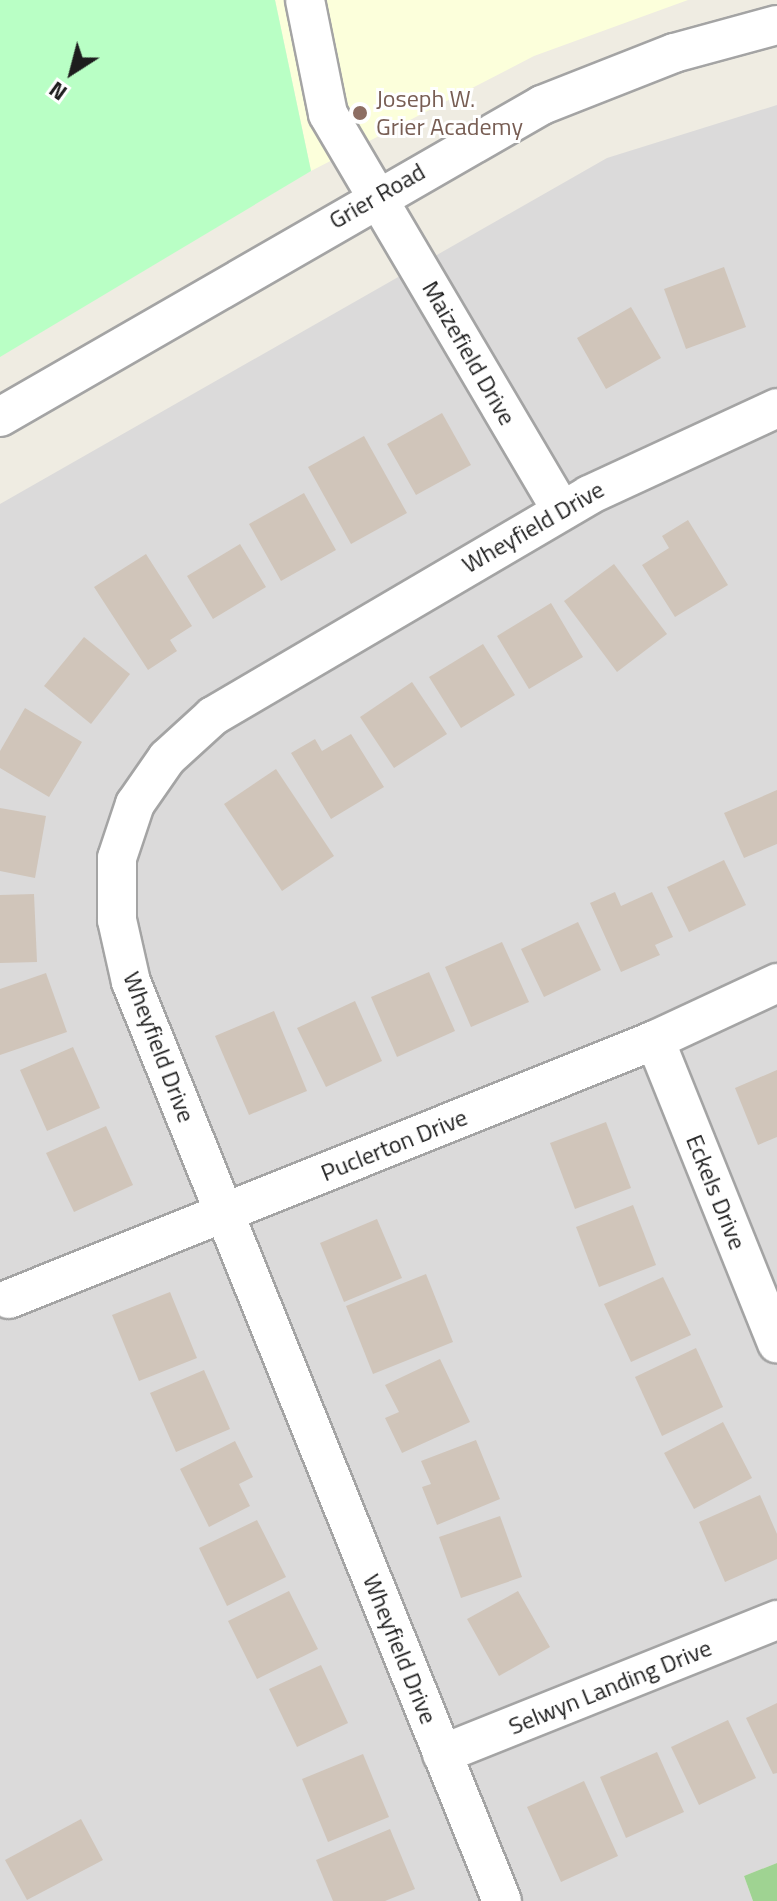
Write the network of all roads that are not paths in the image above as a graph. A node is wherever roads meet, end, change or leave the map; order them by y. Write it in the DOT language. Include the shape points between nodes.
graph roads {
  1 [pos="305,0"];
  2 [pos="777,25"];
  3 [pos="377,196"];
  4 [pos="777,410"];
  5 [pos="0,417"];
  6 [pos="561,510"];
  7 [pos="777,983"];
  8 [pos="655,1040"];
  9 [pos="226,1212"];
  10 [pos="9,1299"];
  11 [pos="777,1343"];
  12 [pos="777,1620"];
  13 [pos="442,1754"];
  14 [pos="502,1901"];
  1 -- 3 [label="street, Maizefield Drive" via="328,114"];
  2 -- 3 [label="street, Grier Road" via="674,53 542,105"];
  3 -- 5 [label="street, Grier Road"];
  3 -- 6 [label="street, Maizefield Drive"];
  4 -- 6 [label="street, Wheyfield Drive" via="654,459"];
  6 -- 9 [label="street, Wheyfield Drive" via="213,716 167,758 135,804 117,858 117,920 127,966"];
  7 -- 8 [label="street, Puclerton Drive"];
  8 -- 9 [label="street, Puclerton Drive"];
  8 -- 11 [label="street, Eckels Drive"];
  9 -- 10 [label="street, Puclerton Drive"];
  9 -- 13 [label="street, Wheyfield Drive"];
  12 -- 13 [label="street, Selwyn Landing Drive"];
  13 -- 14 [label="street, Wheyfield Drive"];
}
